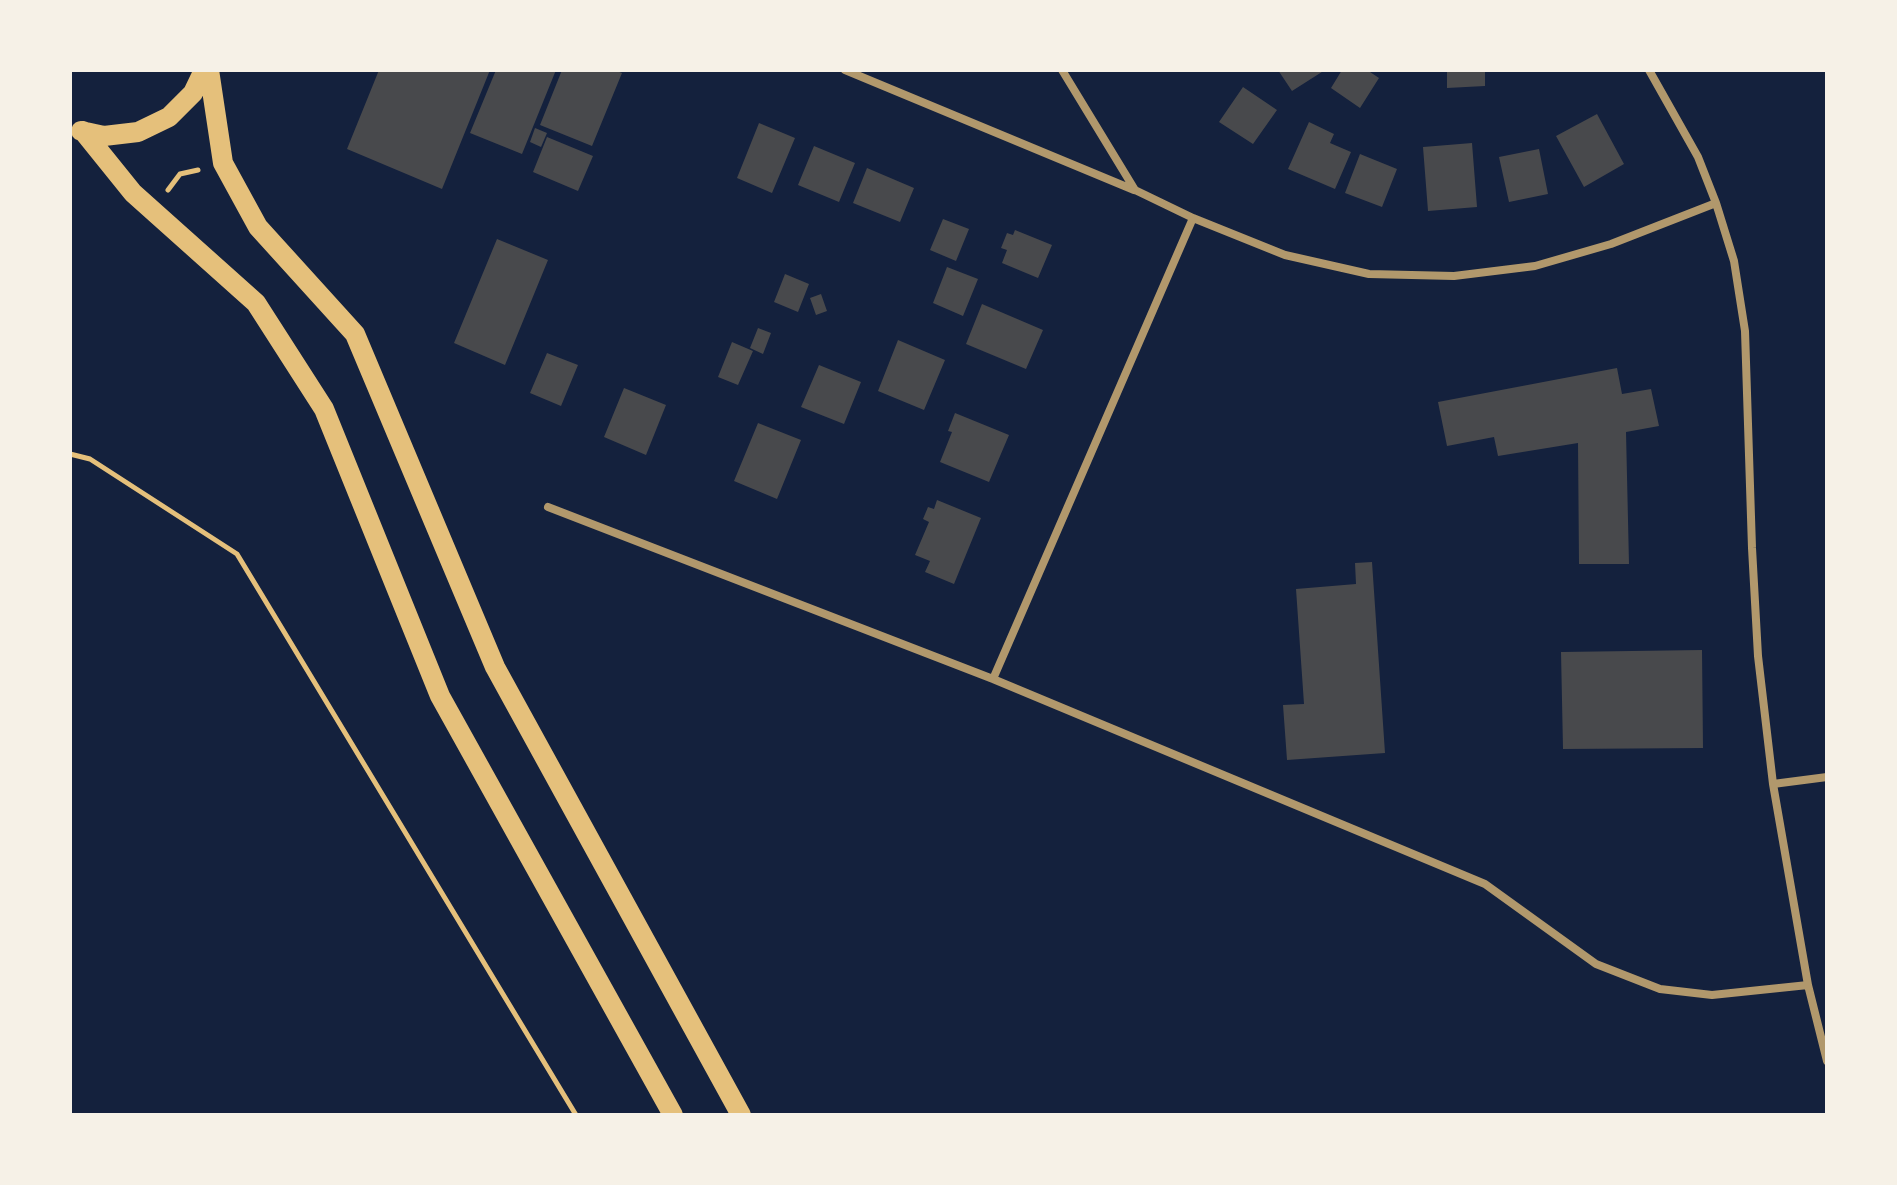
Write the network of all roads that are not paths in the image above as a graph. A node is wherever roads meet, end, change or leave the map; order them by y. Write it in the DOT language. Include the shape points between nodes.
graph roads {
  1 [pos="207,70"];
  2 [pos="845,70"];
  3 [pos="1062,70"];
  4 [pos="1662,70"];
  5 [pos="1651,73"];
  6 [pos="76,130"];
  7 [pos="1135,190"];
  8 [pos="1716,203"];
  9 [pos="1193,218"];
  10 [pos="548,507"];
  11 [pos="993,679"];
  12 [pos="1827,777"];
  13 [pos="1773,784"];
  14 [pos="1808,985"];
  15 [pos="1827,1061"];
  16 [pos="673,1115"];
  17 [pos="741,1115"];
  1 -- 6 [label="main road" via="169,117 138,132 104,136"];
  1 -- 17 [label="main road" via="223,163 258,227 355,334 495,667"];
  2 -- 7 [label="street"];
  3 -- 7 [label="street"];
  4 -- 5 [label="street"];
  5 -- 8 [label="street" via="1698,157"];
  6 -- 16 [label="main road" via="133,193 256,303 324,409 440,696"];
  7 -- 9 [label="street"];
  8 -- 9 [label="street" via="1611,244 1535,266 1454,276 1369,274 1285,255"];
  8 -- 13 [label="street" via="1734,261 1745,331 1757,641"];
  9 -- 11 [label="street"];
  10 -- 11 [label="street"];
  11 -- 14 [label="street" via="1485,884 1596,964 1660,989 1712,995"];
  12 -- 13 [label="street"];
  13 -- 14 [label="street"];
  14 -- 15 [label="street"];
}
